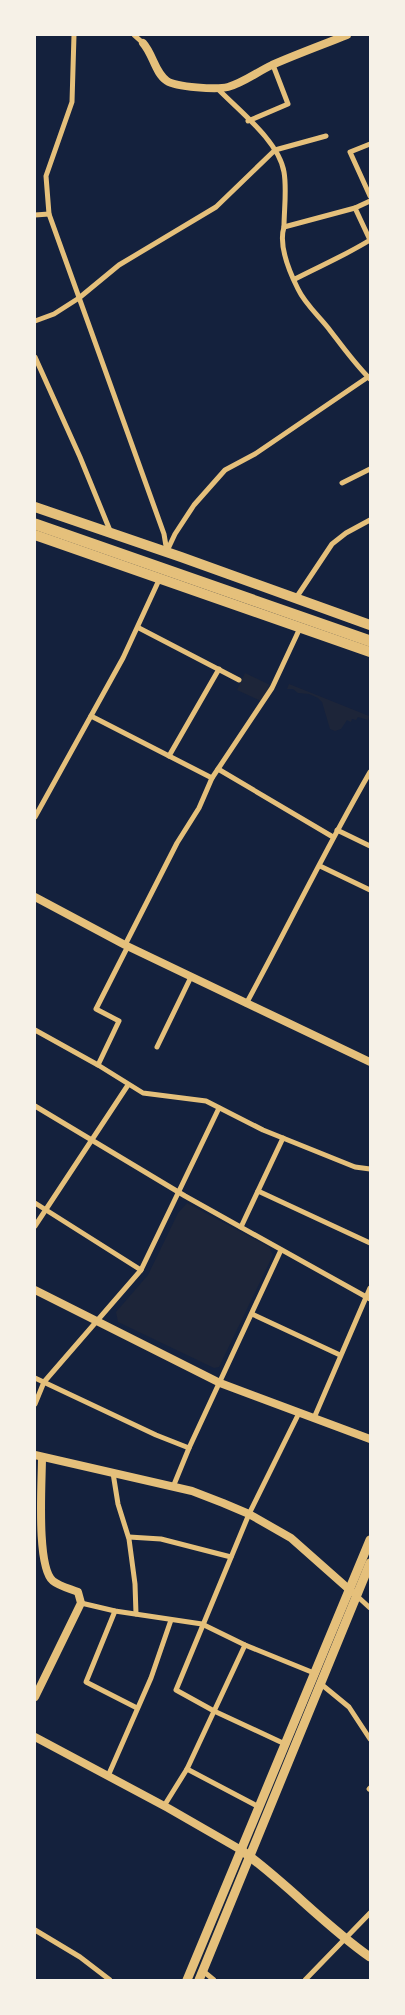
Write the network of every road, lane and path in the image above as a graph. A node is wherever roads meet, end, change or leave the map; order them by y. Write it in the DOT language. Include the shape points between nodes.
graph roads {
  1 [pos="74,35"];
  2 [pos="134,35"];
  3 [pos="347,35"];
  4 [pos="143,43"];
  5 [pos="272,65"];
  6 [pos="217,88"];
  7 [pos="248,121"];
  8 [pos="326,136"];
  9 [pos="370,144"];
  10 [pos="275,150"];
  11 [pos="370,196"];
  12 [pos="370,201"];
  13 [pos="355,208"];
  14 [pos="48,214"];
  15 [pos="35,215"];
  16 [pos="284,227"];
  17 [pos="295,279"];
  18 [pos="79,298"];
  19 [pos="35,320"];
  20 [pos="35,356"];
  21 [pos="369,378"];
  22 [pos="369,471"];
  23 [pos="342,484"];
  24 [pos="35,507"];
  25 [pos="370,520"];
  26 [pos="35,523"];
  27 [pos="111,533"];
  28 [pos="35,536"];
  29 [pos="167,552"];
  30 [pos="159,580"];
  31 [pos="296,598"];
  32 [pos="370,625"];
  33 [pos="139,628"];
  34 [pos="301,628"];
  35 [pos="370,640"];
  36 [pos="370,652"];
  37 [pos="219,669"];
  38 [pos="239,680"];
  39 [pos="91,716"];
  40 [pos="169,756"];
  41 [pos="218,769"];
  42 [pos="370,772"];
  43 [pos="212,778"];
  44 [pos="35,817"];
  45 [pos="337,830"];
  46 [pos="333,837"];
  47 [pos="370,846"];
  48 [pos="320,866"];
  49 [pos="370,890"];
  50 [pos="35,897"];
  51 [pos="126,946"];
  52 [pos="192,977"];
  53 [pos="246,1004"];
  54 [pos="35,1030"];
  55 [pos="157,1047"];
  56 [pos="370,1062"];
  57 [pos="98,1065"];
  58 [pos="128,1085"];
  59 [pos="35,1106"];
  60 [pos="219,1108"];
  61 [pos="283,1138"];
  62 [pos="92,1140"];
  63 [pos="370,1169"];
  64 [pos="258,1191"];
  65 [pos="179,1192"];
  66 [pos="35,1203"];
  67 [pos="47,1209"];
  68 [pos="35,1226"];
  69 [pos="241,1227"];
  70 [pos="370,1243"];
  71 [pos="281,1250"];
  72 [pos="141,1270"];
  73 [pos="370,1288"];
  74 [pos="35,1290"];
  75 [pos="368,1298"];
  76 [pos="252,1314"];
  77 [pos="96,1321"];
  78 [pos="340,1355"];
  79 [pos="35,1378"];
  80 [pos="44,1382"];
  81 [pos="220,1383"];
  82 [pos="35,1404"];
  83 [pos="299,1413"];
  84 [pos="314,1418"];
  85 [pos="370,1439"];
  86 [pos="188,1448"];
  87 [pos="38,1456"];
  88 [pos="113,1473"];
  89 [pos="173,1487"];
  90 [pos="249,1514"];
  91 [pos="129,1537"];
  92 [pos="370,1540"];
  93 [pos="231,1556"];
  94 [pos="370,1563"];
  95 [pos="349,1589"];
  96 [pos="357,1596"];
  97 [pos="81,1603"];
  98 [pos="370,1608"];
  99 [pos="115,1611"];
  100 [pos="136,1614"];
  101 [pos="170,1620"];
  102 [pos="202,1624"];
  103 [pos="245,1645"];
  104 [pos="314,1673"];
  105 [pos="321,1684"];
  106 [pos="35,1698"];
  107 [pos="137,1708"];
  108 [pos="214,1711"];
  109 [pos="35,1736"];
  110 [pos="370,1740"];
  111 [pos="285,1744"];
  112 [pos="186,1769"];
  113 [pos="108,1776"];
  114 [pos="164,1806"];
  115 [pos="259,1807"];
  116 [pos="241,1850"];
  117 [pos="250,1856"];
  118 [pos="370,1913"];
  119 [pos="35,1930"];
  120 [pos="344,1939"];
  121 [pos="370,1957"];
  122 [pos="203,1971"];
  123 [pos="110,1980"];
  124 [pos="188,1980"];
  125 [pos="199,1980"];
  126 [pos="214,1980"];
  127 [pos="305,1980"];
  1 -- 14 [label="street" via="72,102 46,176"];
  2 -- 4 [label="street"];
  3 -- 5 [label="street"];
  4 -- 6 [label="street" via="163,78 169,82"];
  5 -- 6 [label="street" via="237,84"];
  5 -- 7 [label="street" via="288,104"];
  6 -- 7 [label="street"];
  7 -- 10 [label="street"];
  8 -- 10 [label="street"];
  9 -- 11 [label="street" via="350,152"];
  10 -- 16 [label="street" via="284,172"];
  10 -- 18 [label="street" via="216,208 119,265"];
  12 -- 13 [label="street"];
  13 -- 16 [label="street"];
  13 -- 17 [label="street" via="370,240"];
  14 -- 15 [label="street"];
  14 -- 18 [label="street"];
  16 -- 17 [label="street" via="283,245"];
  17 -- 21 [label="street" via="312,309"];
  18 -- 19 [label="street" via="54,314"];
  18 -- 29 [label="street" via="164,534"];
  20 -- 27 [label="street"];
  21 -- 29 [label="street" via="255,454 225,470 194,505"];
  22 -- 23 [label="street"];
  24 -- 27 [label="highway"];
  25 -- 31 [label="street" via="332,544"];
  26 -- 35 [label="highway"];
  27 -- 29 [label="highway"];
  28 -- 30 [label="highway"];
  29 -- 31 [label="highway"];
  30 -- 33 [label="street"];
  30 -- 34 [label="highway"];
  31 -- 32 [label="highway"];
  33 -- 37 [label="street"];
  33 -- 39 [label="street"];
  34 -- 36 [label="highway"];
  34 -- 41 [label="street" via="272,688"];
  37 -- 38 [label="street"];
  37 -- 40 [label="street"];
  39 -- 40 [label="street"];
  39 -- 44 [label="street"];
  40 -- 43 [label="street"];
  41 -- 43 [label="street"];
  41 -- 46 [label="street"];
  42 -- 45 [label="street"];
  43 -- 51 [label="street"];
  45 -- 46 [label="street"];
  45 -- 47 [label="street"];
  46 -- 48 [label="street"];
  48 -- 49 [label="street"];
  48 -- 53 [label="street"];
  50 -- 51 [label="street"];
  51 -- 52 [label="street"];
  51 -- 57 [label="street" via="96,1009 119,1021"];
  52 -- 53 [label="street"];
  52 -- 55 [label="street"];
  53 -- 56 [label="street"];
  54 -- 57 [label="street"];
  57 -- 58 [label="street"];
  58 -- 60 [label="street" via="143,1093 206,1101"];
  58 -- 62 [label="street"];
  59 -- 62 [label="street"];
  60 -- 61 [label="street"];
  60 -- 65 [label="street"];
  61 -- 63 [label="street" via="356,1167"];
  61 -- 64 [label="street"];
  62 -- 65 [label="street"];
  62 -- 67 [label="street"];
  64 -- 69 [label="street"];
  64 -- 70 [label="street"];
  65 -- 69 [label="street"];
  65 -- 72 [label="street"];
  66 -- 67 [label="street"];
  67 -- 68 [label="street"];
  67 -- 72 [label="street"];
  69 -- 71 [label="street"];
  71 -- 75 [label="street"];
  71 -- 76 [label="street"];
  72 -- 77 [label="street"];
  73 -- 75 [label="street"];
  74 -- 77 [label="street"];
  75 -- 78 [label="street"];
  76 -- 78 [label="street"];
  76 -- 81 [label="street"];
  77 -- 80 [label="street"];
  77 -- 81 [label="street"];
  78 -- 84 [label="street"];
  79 -- 80 [label="street"];
  80 -- 82 [label="street"];
  80 -- 86 [label="street"];
  81 -- 83 [label="street"];
  81 -- 86 [label="street"];
  83 -- 84 [label="street"];
  83 -- 90 [label="street"];
  84 -- 85 [label="street"];
  86 -- 89 [label="street"];
  87 -- 88 [label="street"];
  87 -- 97 [label="street" via="45,1566 54,1582 78,1592"];
  88 -- 89 [label="street"];
  88 -- 91 [label="street" via="118,1504"];
  89 -- 90 [label="street" via="192,1491"];
  90 -- 93 [label="street"];
  90 -- 95 [label="street" via="291,1538"];
  91 -- 93 [label="street" via="161,1539"];
  91 -- 100 [label="street"];
  92 -- 95 [label="main road"];
  93 -- 102 [label="street"];
  94 -- 96 [label="main road"];
  95 -- 96 [label="street"];
  95 -- 104 [label="main road"];
  96 -- 98 [label="street"];
  96 -- 105 [label="main road"];
  97 -- 99 [label="street"];
  97 -- 106 [label="street"];
  99 -- 100 [label="street"];
  99 -- 107 [label="street" via="86,1682"];
  100 -- 101 [label="street"];
  101 -- 102 [label="street"];
  101 -- 107 [label="street" via="151,1678"];
  102 -- 103 [label="street"];
  102 -- 108 [label="street" via="176,1690"];
  103 -- 104 [label="street"];
  103 -- 108 [label="street"];
  104 -- 111 [label="main road"];
  105 -- 110 [label="street" via="349,1707"];
  105 -- 117 [label="main road"];
  107 -- 113 [label="street"];
  108 -- 111 [label="street"];
  108 -- 112 [label="street"];
  109 -- 113 [label="street"];
  111 -- 115 [label="main road"];
  112 -- 114 [label="street"];
  112 -- 115 [label="street"];
  113 -- 114 [label="street"];
  114 -- 116 [label="street"];
  115 -- 116 [label="main road"];
  116 -- 117 [label="main road"];
  116 -- 124 [label="main road"];
  117 -- 120 [label="main road"];
  117 -- 122 [label="main road"];
  118 -- 120 [label="street"];
  119 -- 123 [label="street"];
  120 -- 121 [label="main road"];
  120 -- 127 [label="street"];
  122 -- 125 [label="main road"];
  122 -- 126 [label="street"];
}
